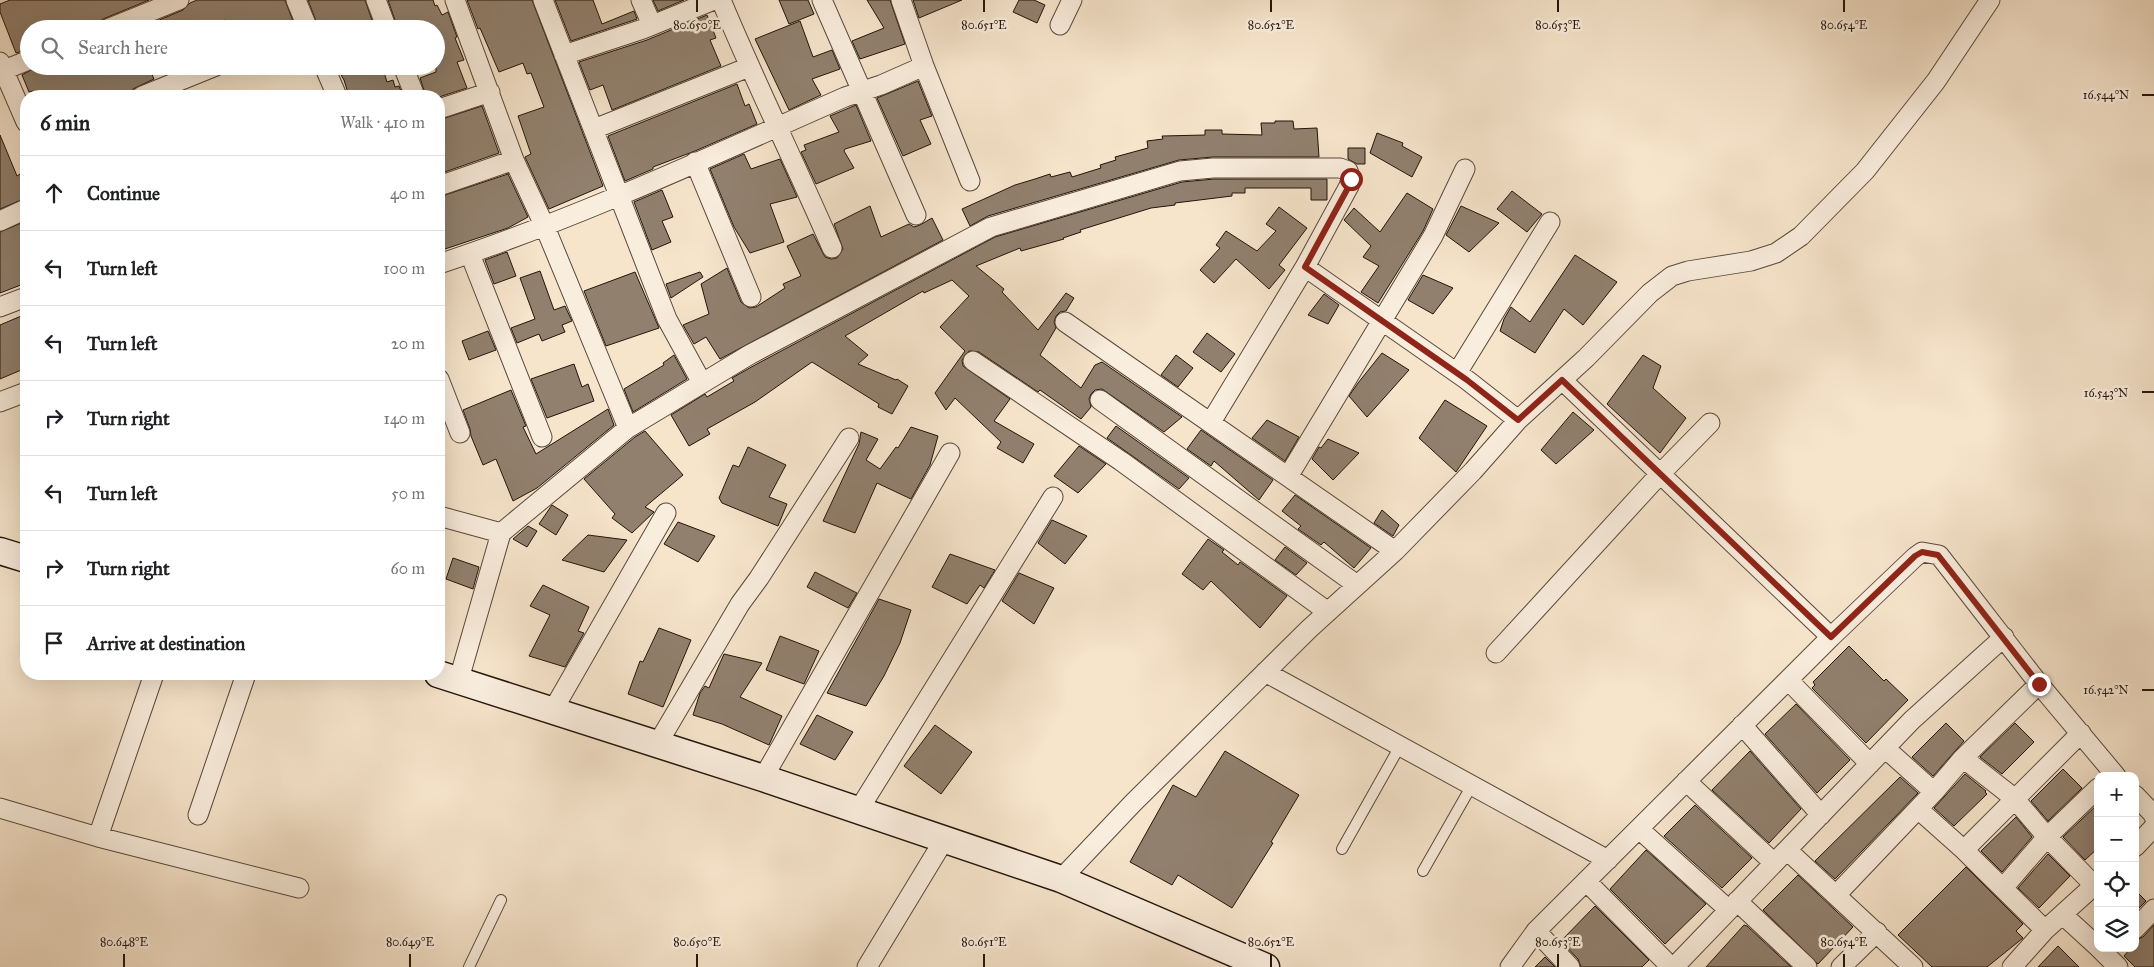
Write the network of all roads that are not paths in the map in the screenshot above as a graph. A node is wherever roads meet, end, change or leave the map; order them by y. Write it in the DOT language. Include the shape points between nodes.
graph roads {
  1 [pos="180,0"];
  2 [pos="296,0"];
  3 [pos="376,0"];
  4 [pos="455,0"];
  5 [pos="543,0"];
  6 [pos="641,0"];
  7 [pos="714,0"];
  8 [pos="721,0"];
  9 [pos="822,0"];
  10 [pos="901,0"];
  11 [pos="1072,0"];
  12 [pos="1990,0"];
  13 [pos="130,20"];
  14 [pos="303,20"];
  15 [pos="384,20"];
  16 [pos="652,25"];
  17 [pos="1060,25"];
  18 [pos="564,56"];
  19 [pos="20,62"];
  20 [pos="2,66"];
  21 [pos="924,66"];
  22 [pos="749,67"];
  23 [pos="201,75"];
  24 [pos="328,75"];
  25 [pos="407,75"];
  26 [pos="175,90"];
  27 [pos="334,90"];
  28 [pos="413,90"];
  29 [pos="490,92"];
  30 [pos="861,92"];
  31 [pos="445,106"];
  32 [pos="20,108"];
  33 [pos="778,126"];
  34 [pos="594,129"];
  35 [pos="514,160"];
  36 [pos="695,162"];
  37 [pos="1465,169"];
  38 [pos="970,181"];
  39 [pos="445,184"];
  40 [pos="620,196"];
  41 [pos="20,212"];
  42 [pos="916,214"];
  43 [pos="0,221"];
  44 [pos="1550,222"];
  45 [pos="545,227"];
  46 [pos="832,248"];
  47 [pos="470,254"];
  48 [pos="445,262"];
  49 [pos="1305,267"];
  50 [pos="750,297"];
  51 [pos="20,299"];
  52 [pos="0,307"];
  53 [pos="1382,321"];
  54 [pos="1066,322"];
  55 [pos="973,361"];
  56 [pos="1457,373"];
  57 [pos="1562,380"];
  58 [pos="702,384"];
  59 [pos="20,394"];
  60 [pos="445,394"];
  61 [pos="1100,400"];
  62 [pos="0,402"];
  63 [pos="1518,420"];
  64 [pos="1211,422"];
  65 [pos="1710,423"];
  66 [pos="628,428"];
  67 [pos="460,432"];
  68 [pos="542,437"];
  69 [pos="849,438"];
  70 [pos="950,453"];
  71 [pos="1660,474"];
  72 [pos="1289,475"];
  73 [pos="1053,497"];
  74 [pos="666,512"];
  75 [pos="445,518"];
  76 [pos="501,533"];
  77 [pos="0,551"];
  78 [pos="1395,551"];
  79 [pos="20,557"];
  80 [pos="1358,585"];
  81 [pos="1328,612"];
  82 [pos="1831,637"];
  83 [pos="2004,637"];
  84 [pos="1496,653"];
  85 [pos="1265,672"];
  86 [pos="448,677"];
  87 [pos="152,680"];
  88 [pos="244,680"];
  89 [pos="1788,680"];
  90 [pos="2039,684"];
  91 [pos="553,710"];
  92 [pos="1742,725"];
  93 [pos="2081,734"];
  94 [pos="658,743"];
  95 [pos="1400,746"];
  96 [pos="1885,748"];
  97 [pos="1963,758"];
  98 [pos="1870,764"];
  99 [pos="2111,772"];
  100 [pos="763,778"];
  101 [pos="1686,781"];
  102 [pos="1472,786"];
  103 [pos="1934,792"];
  104 [pos="2094,792"];
  105 [pos="2014,798"];
  106 [pos="2139,799"];
  107 [pos="0,808"];
  108 [pos="1918,809"];
  109 [pos="858,811"];
  110 [pos="198,815"];
  111 [pos="1821,815"];
  112 [pos="2154,817"];
  113 [pos="2154,827"];
  114 [pos="1638,829"];
  115 [pos="98,837"];
  116 [pos="2047,837"];
  117 [pos="944,840"];
  118 [pos="2139,843"];
  119 [pos="1342,849"];
  120 [pos="1964,850"];
  121 [pos="1781,856"];
  122 [pos="1608,860"];
  123 [pos="1423,871"];
  124 [pos="1062,879"];
  125 [pos="1586,881"];
  126 [pos="2094,882"];
  127 [pos="2094,886"];
  128 [pos="299,888"];
  129 [pos="2002,888"];
  130 [pos="1836,895"];
  131 [pos="501,900"];
  132 [pos="1733,906"];
  133 [pos="2154,909"];
  134 [pos="2063,915"];
  135 [pos="2139,925"];
  136 [pos="2045,930"];
  137 [pos="1536,931"];
  138 [pos="1878,932"];
  139 [pos="2107,956"];
  140 [pos="1681,965"];
  141 [pos="469,967"];
  142 [pos="867,967"];
  143 [pos="1266,967"];
  144 [pos="1510,967"];
  145 [pos="1570,967"];
  146 [pos="1807,967"];
  147 [pos="1841,967"];
  148 [pos="1914,967"];
  149 [pos="2012,967"];
  1 -- 13 [label="street"];
  2 -- 14 [label="street"];
  3 -- 15 [label="street"];
  4 -- 29 [label="street"];
  5 -- 18 [label="street"];
  6 -- 16 [label="street"];
  7 -- 16 [label="street"];
  8 -- 22 [label="street"];
  9 -- 30 [label="street"];
  10 -- 21 [label="street"];
  11 -- 17 [label="street"];
  12 -- 57 [label="street" via="1936,81 1865,171 1802,236 1776,253 1751,261 1672,276 1650,293"];
  16 -- 18 [label="street"];
  18 -- 34 [label="street"];
  19 -- 20 [label="street"];
  20 -- 32 [label="street"];
  21 -- 30 [label="street"];
  21 -- 38 [label="street"];
  22 -- 33 [label="street"];
  22 -- 34 [label="street"];
  23 -- 26 [label="street"];
  24 -- 27 [label="street"];
  25 -- 28 [label="street"];
  29 -- 31 [label="street"];
  29 -- 35 [label="street"];
  30 -- 33 [label="street"];
  30 -- 42 [label="street"];
  33 -- 36 [label="street"];
  33 -- 46 [label="street"];
  34 -- 40 [label="street"];
  35 -- 39 [label="street"];
  35 -- 45 [label="street"];
  36 -- 40 [label="street"];
  36 -- 50 [label="street"];
  37 -- 53 [label="street" via="1433,236"];
  40 -- 45 [label="street"];
  40 -- 58 [label="street" via="667,319"];
  41 -- 43 [label="street"];
  44 -- 56 [label="street"];
  45 -- 47 [label="street"];
  45 -- 66 [label="street"];
  47 -- 48 [label="street"];
  47 -- 68 [label="street"];
  49 -- 53 [label="street"];
  49 -- 58 [label="street" via="1349,186 1348,170 1213,168 1180,171 991,227 748,356"];
  49 -- 64 [label="street"];
  51 -- 52 [label="street"];
  53 -- 56 [label="street"];
  53 -- 72 [label="street"];
  54 -- 64 [label="street"];
  55 -- 81 [label="street" via="1121,461"];
  56 -- 63 [label="street"];
  57 -- 63 [label="street"];
  57 -- 71 [label="street"];
  58 -- 66 [label="street"];
  59 -- 62 [label="street"];
  60 -- 67 [label="street"];
  61 -- 80 [label="street"];
  63 -- 78 [label="street"];
  64 -- 72 [label="street"];
  65 -- 71 [label="street"];
  66 -- 76 [label="street"];
  69 -- 94 [label="street" via="740,604"];
  70 -- 100 [label="street"];
  71 -- 82 [label="street"];
  71 -- 84 [label="street"];
  72 -- 78 [label="street"];
  73 -- 109 [label="street"];
  74 -- 91 [label="street"];
  75 -- 76 [label="street"];
  76 -- 86 [label="street"];
  77 -- 79 [label="street"];
  78 -- 80 [label="street"];
  80 -- 81 [label="street"];
  81 -- 85 [label="street"];
  82 -- 83 [label="street" via="1922,552 1938,555"];
  82 -- 89 [label="street"];
  83 -- 90 [label="street"];
  83 -- 96 [label="street"];
  85 -- 95 [label="street"];
  85 -- 124 [label="street"];
  86 -- 91 [label="street"];
  87 -- 115 [label="street"];
  88 -- 110 [label="street"];
  89 -- 92 [label="street"];
  89 -- 98 [label="street"];
  90 -- 93 [label="street"];
  90 -- 97 [label="street"];
  91 -- 94 [label="street"];
  92 -- 101 [label="street"];
  92 -- 111 [label="street"];
  93 -- 99 [label="street"];
  93 -- 105 [label="street"];
  94 -- 100 [label="street"];
  95 -- 102 [label="street"];
  95 -- 119 [label="lane"];
  96 -- 98 [label="street"];
  96 -- 103 [label="street"];
  97 -- 103 [label="street"];
  97 -- 105 [label="street"];
  98 -- 111 [label="street"];
  100 -- 109 [label="street"];
  101 -- 114 [label="street"];
  101 -- 121 [label="street"];
  102 -- 122 [label="street"];
  102 -- 123 [label="lane"];
  103 -- 108 [label="street"];
  104 -- 116 [label="street"];
  105 -- 116 [label="street"];
  105 -- 120 [label="street"];
  106 -- 112 [label="street"];
  107 -- 115 [label="street"];
  108 -- 120 [label="street"];
  108 -- 130 [label="street"];
  109 -- 117 [label="street"];
  111 -- 121 [label="street"];
  113 -- 118 [label="street"];
  114 -- 122 [label="street"];
  114 -- 132 [label="street"];
  115 -- 128 [label="street"];
  116 -- 126 [label="street"];
  116 -- 129 [label="street"];
  117 -- 124 [label="street"];
  117 -- 142 [label="street"];
  120 -- 129 [label="street"];
  121 -- 130 [label="street"];
  121 -- 132 [label="street"];
  122 -- 125 [label="street"];
  124 -- 143 [label="street"];
  125 -- 137 [label="street"];
  125 -- 140 [label="street"];
  127 -- 134 [label="street"];
  129 -- 136 [label="street"];
  130 -- 138 [label="street"];
  131 -- 141 [label="lane"];
  132 -- 140 [label="street"];
  132 -- 146 [label="street"];
  133 -- 135 [label="street"];
  134 -- 136 [label="street"];
  134 -- 139 [label="street"];
  136 -- 149 [label="street"];
  137 -- 144 [label="street"];
  137 -- 145 [label="street"];
  138 -- 147 [label="street"];
  138 -- 148 [label="street"];
}
